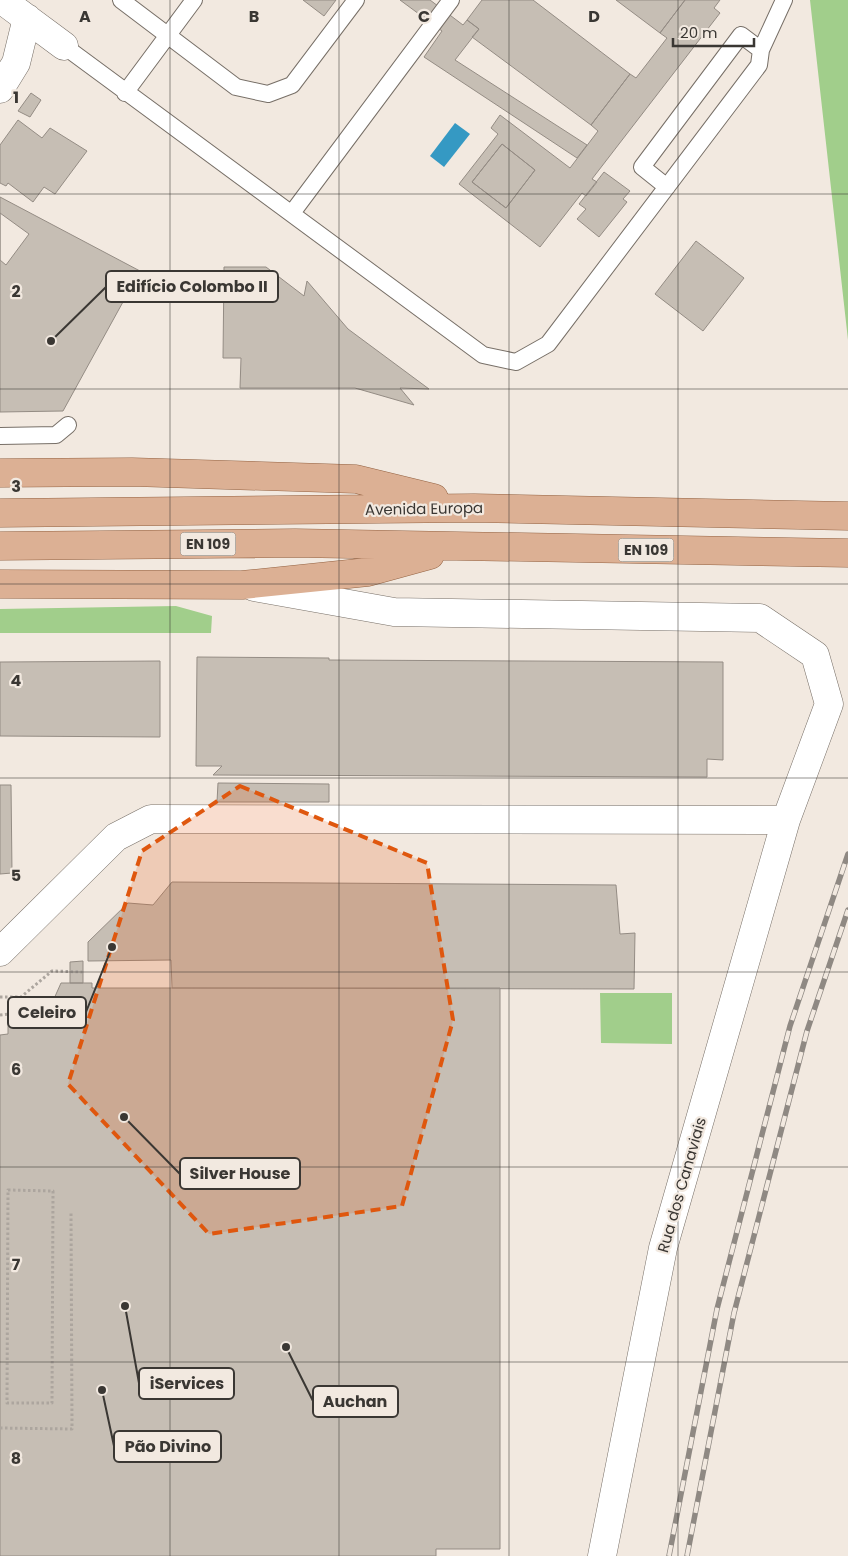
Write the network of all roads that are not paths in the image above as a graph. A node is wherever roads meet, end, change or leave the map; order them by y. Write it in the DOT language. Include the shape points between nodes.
graph roads {
  1 [pos="2,0"];
  2 [pos="121,0"];
  3 [pos="194,0"];
  4 [pos="356,0"];
  5 [pos="451,0"];
  6 [pos="784,0"];
  7 [pos="27,18"];
  8 [pos="167,36"];
  9 [pos="64,46"];
  10 [pos="761,50"];
  11 [pos="0,89"];
  12 [pos="125,93"];
  13 [pos="667,187"];
  14 [pos="292,213"];
  15 [pos="68,425"];
  16 [pos="0,436"];
  17 [pos="0,473"];
  18 [pos="474,508"];
  19 [pos="0,513"];
  20 [pos="848,516"];
  21 [pos="0,546"];
  22 [pos="459,547"];
  23 [pos="848,553"];
  24 [pos="0,584"];
  25 [pos="238,585"];
  26 [pos="786,820"];
  27 [pos="0,952"];
  28 [pos="602,1556"];
  1 -- 7 [label="street"];
  2 -- 8 [label="lane"];
  3 -- 8 [label="lane"];
  4 -- 8 [label="lane" via="292,85 268,94 236,87"];
  5 -- 14 [label="lane"];
  6 -- 10 [label="lane"];
  7 -- 9 [label="street"];
  7 -- 11 [label="street" via="16,63"];
  8 -- 12 [label="lane"];
  9 -- 12 [label="lane"];
  10 -- 13 [label="lane" via="759,66"];
  10 -- 13 [label="lane" via="741,35 642,167"];
  12 -- 14 [label="lane"];
  13 -- 14 [label="lane" via="548,344 516,362 483,355"];
  15 -- 16 [label="lane" via="56,435"];
  17 -- 18 [label="main road" via="132,472 356,480"];
  18 -- 19 [label="main road, Avenida Europa / EN 109"];
  18 -- 20 [label="main road, Avenida Europa / EN 109"];
  21 -- 22 [label="main road, EN 109" via="295,543"];
  22 -- 23 [label="main road, EN 109"];
  22 -- 25 [label="main road" via="368,572"];
  24 -- 25 [label="main road"];
  25 -- 26 [label="street, Rua dos Canaviais" via="394,612 760,618 815,655 829,704"];
  26 -- 27 [label="street" via="151,819 116,837"];
  26 -- 28 [label="street, Rua dos Canaviais" via="663,1248"];
}
